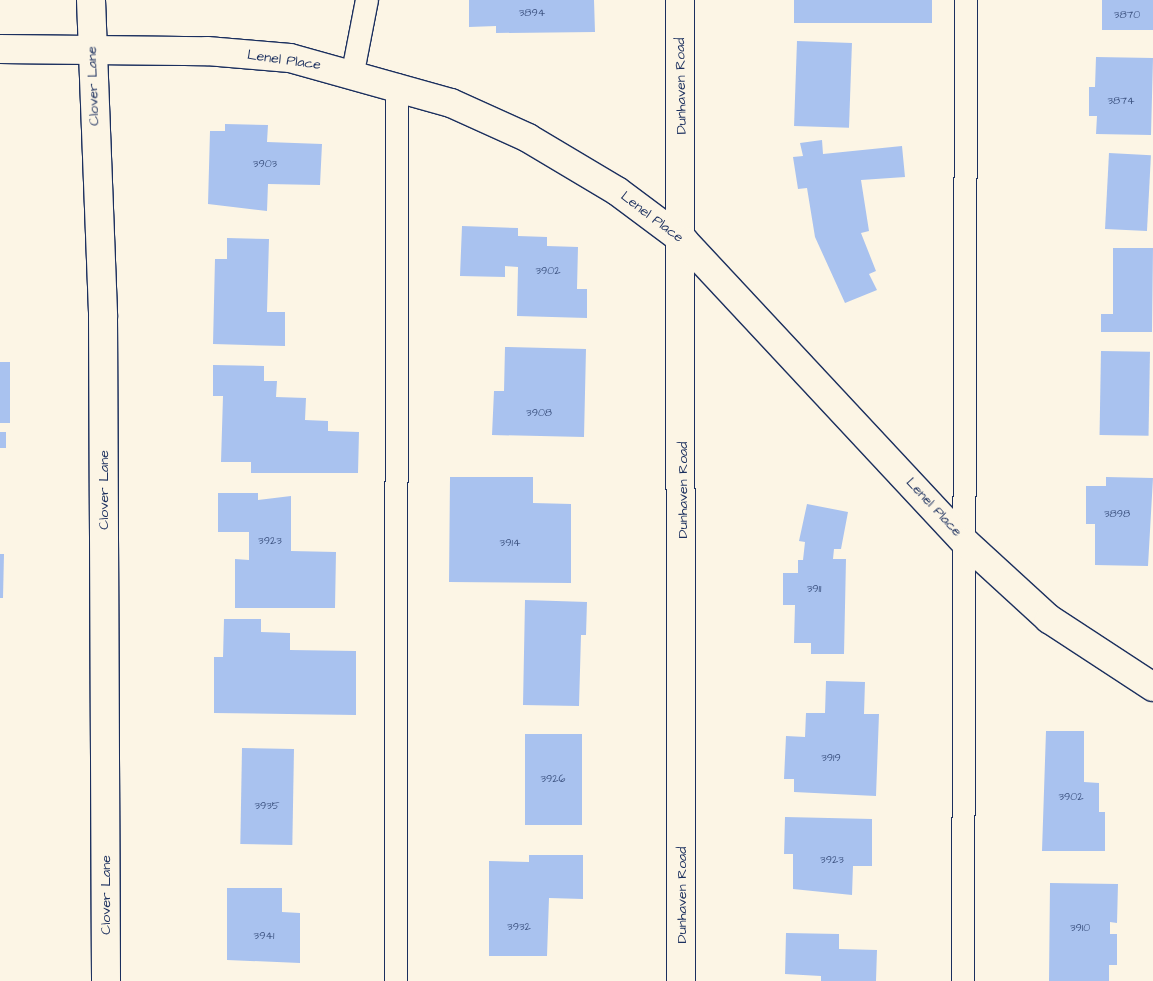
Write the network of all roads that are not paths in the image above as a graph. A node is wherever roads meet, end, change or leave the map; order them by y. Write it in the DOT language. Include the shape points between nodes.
graph roads {
  1 [pos="92,0"];
  2 [pos="367,0"];
  3 [pos="680,0"];
  4 [pos="966,0"];
  5 [pos="0,49"];
  6 [pos="91,49"];
  7 [pos="352,72"];
  8 [pos="397,85"];
  9 [pos="684,240"];
  10 [pos="966,543"];
  11 [pos="1153,687"];
  12 [pos="106,981"];
  13 [pos="396,981"];
  14 [pos="681,981"];
  15 [pos="963,981"];
  1 -- 6 [label="street, Clover Lane"];
  2 -- 7 [label="lane"];
  3 -- 9 [label="street, Dunhaven Road"];
  4 -- 10 [label="lane"];
  5 -- 6 [label="street, Lenel Place"];
  6 -- 7 [label="street, Lenel Place" via="272,56"];
  6 -- 12 [label="street, Clover Lane" via="103,318"];
  7 -- 8 [label="street, Lenel Place"];
  8 -- 9 [label="street, Lenel Place" via="450,103 528,138 617,191"];
  8 -- 13 [label="lane"];
  9 -- 10 [label="street, Lenel Place"];
  9 -- 14 [label="street, Dunhaven Road"];
  10 -- 11 [label="street, Lenel Place" via="1049,619"];
  10 -- 15 [label="lane"];
}
